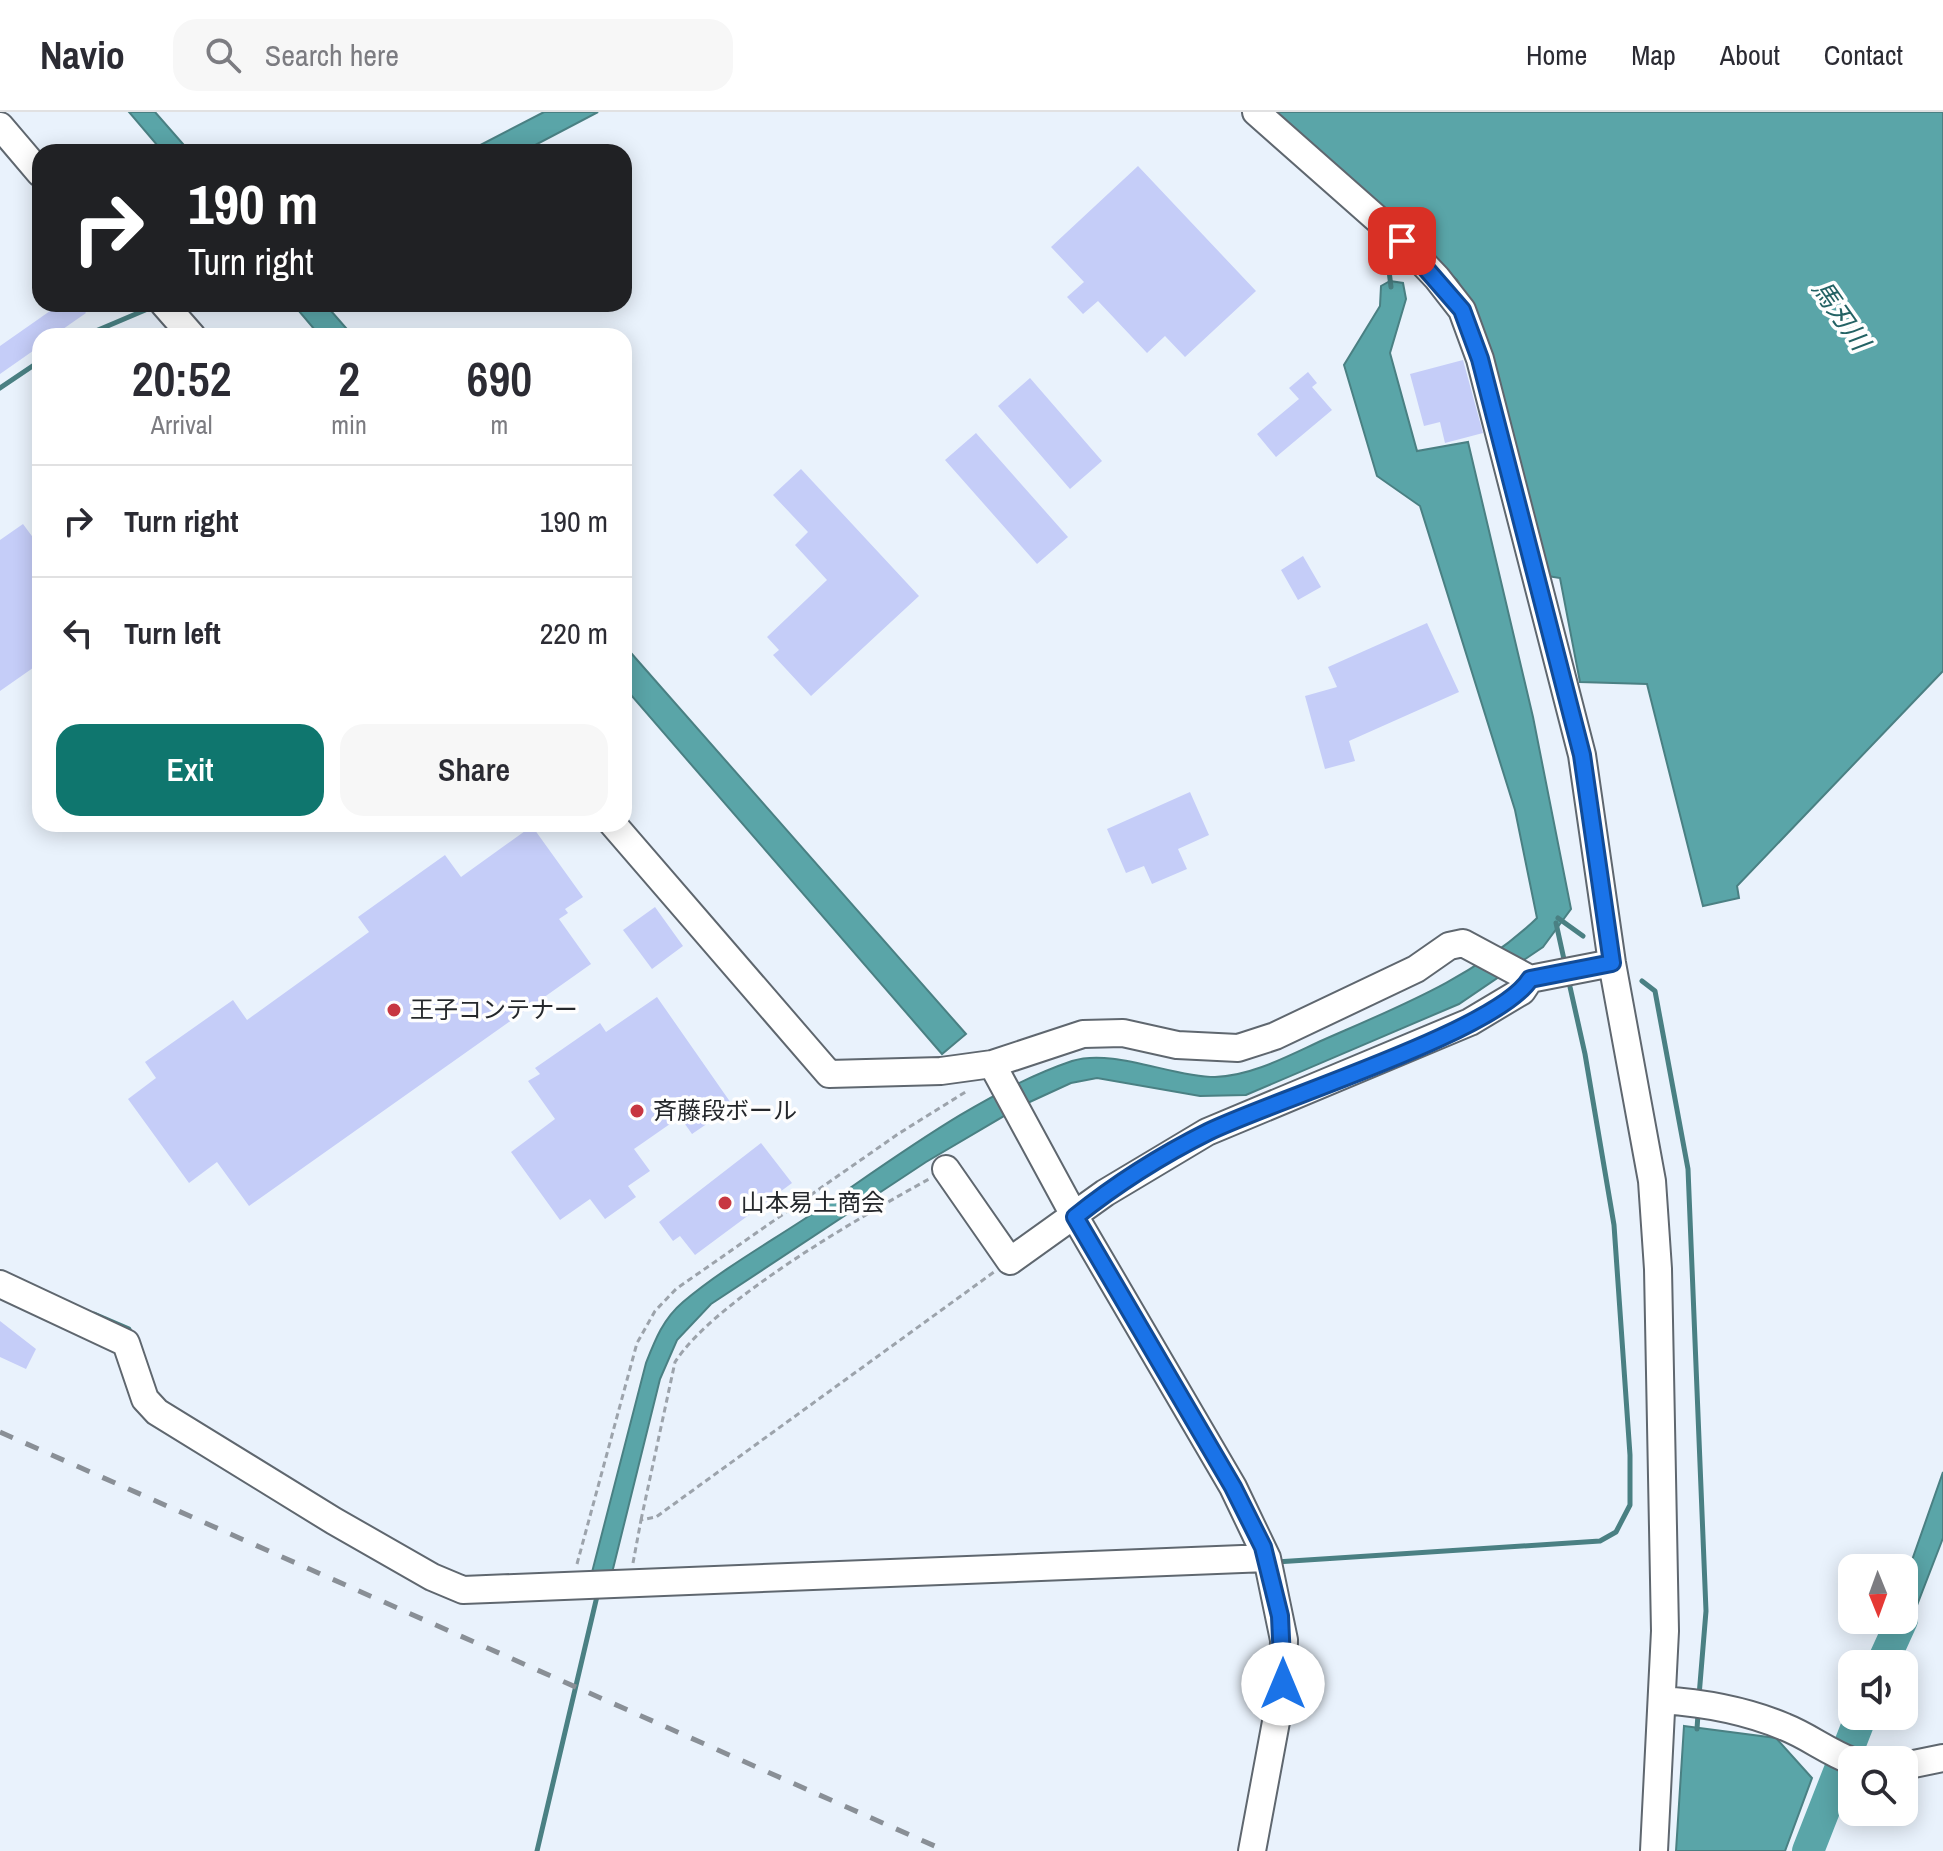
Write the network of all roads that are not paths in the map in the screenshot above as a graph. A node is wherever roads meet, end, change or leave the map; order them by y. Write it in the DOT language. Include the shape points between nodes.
graph roads {
  1 [pos="1256,112"];
  2 [pos="2,135"];
  3 [pos="32,165"];
  4 [pos="171,312"];
  5 [pos="185,328"];
  6 [pos="620,832"];
  7 [pos="1612,963"];
  8 [pos="1531,976"];
  9 [pos="996,1075"];
  10 [pos="946,1169"];
  11 [pos="1075,1217"];
  12 [pos="0,1284"];
  13 [pos="1267,1558"];
  14 [pos="1673,1701"];
  15 [pos="1838,1756"];
  16 [pos="1943,1758"];
  17 [pos="1918,1763"];
  18 [pos="1252,1851"];
  19 [pos="1654,1851"];
  1 -- 7 [label="street" via="1402,241 1462,310 1480,359 1582,755"];
  2 -- 3 [label="street"];
  4 -- 5 [label="street"];
  6 -- 9 [label="street" via="829,1074"];
  7 -- 8 [label="street"];
  7 -- 14 [label="street" via="1652,1181 1665,1631"];
  8 -- 9 [label="street" via="1463,943 1275,1036 1238,1048 1189,1047 1123,1033 1083,1034"];
  8 -- 11 [label="street" via="1522,991 1470,1022 1207,1132"];
  9 -- 11 [label="street"];
  10 -- 11 [label="street" via="1010,1261"];
  11 -- 13 [label="street" via="1233,1487"];
  12 -- 13 [label="street" via="126,1343 145,1399 157,1412 432,1577 463,1590"];
  13 -- 18 [label="street" via="1284,1640 1283,1684"];
  14 -- 15 [label="street" via="1715,1704 1787,1727"];
  14 -- 19 [label="street"];
  16 -- 17 [label="street"];
}
